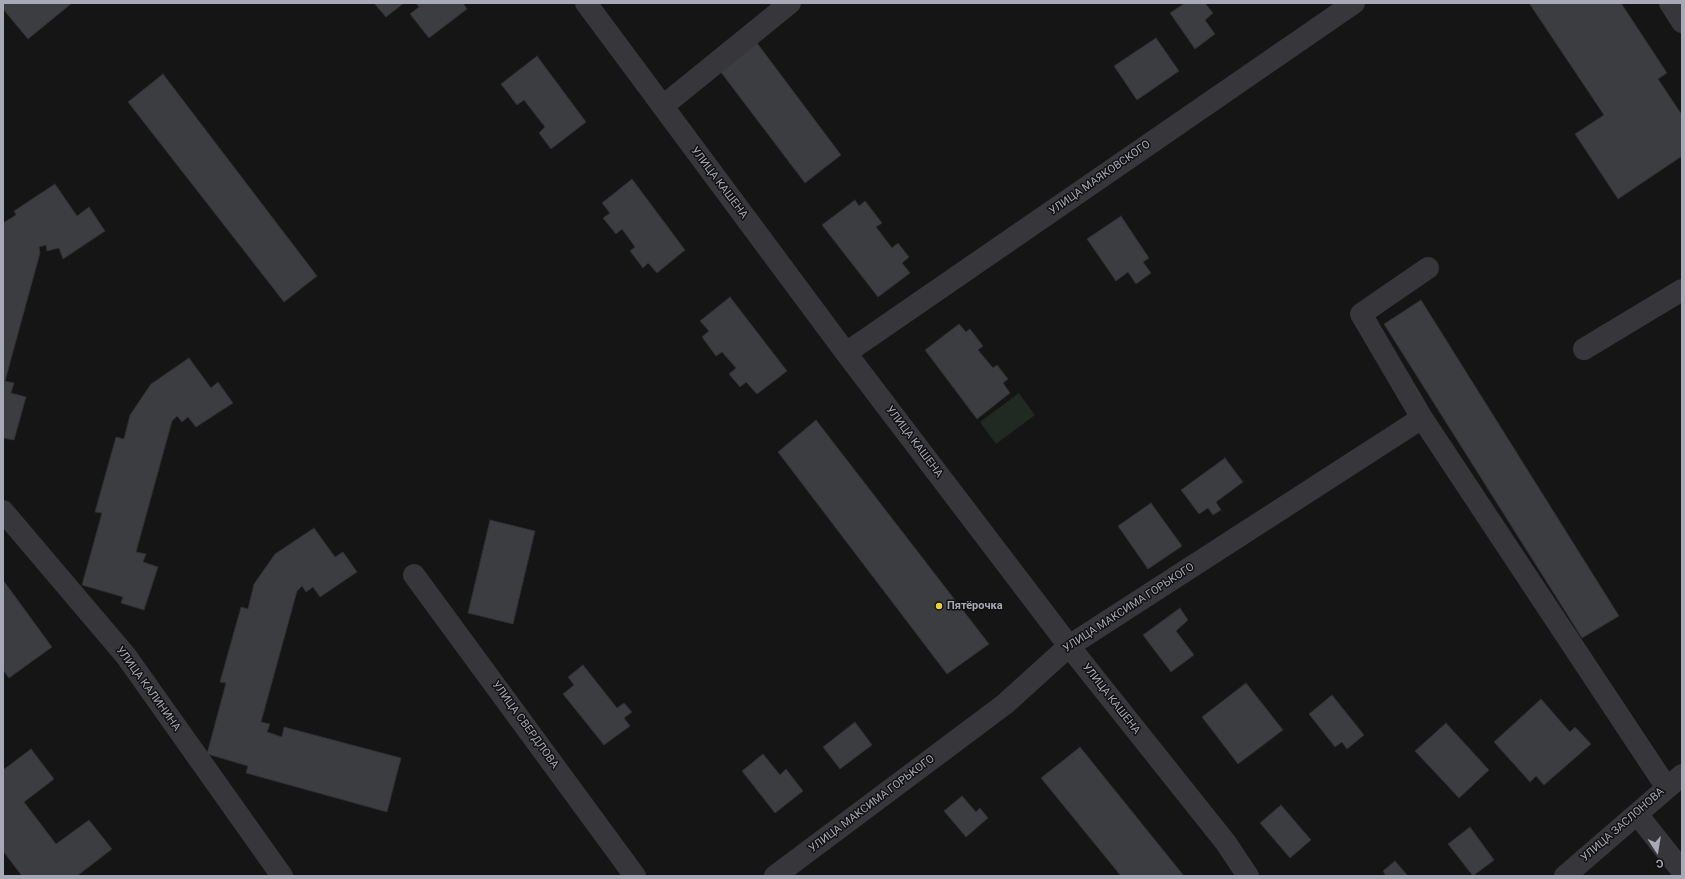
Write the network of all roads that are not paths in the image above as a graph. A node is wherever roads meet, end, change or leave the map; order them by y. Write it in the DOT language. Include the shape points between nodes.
graph roads {
  1 [pos="586,3"];
  2 [pos="790,3"];
  3 [pos="1354,3"];
  4 [pos="1670,3"];
  5 [pos="1682,22"];
  6 [pos="663,106"];
  7 [pos="1428,268"];
  8 [pos="1682,290"];
  9 [pos="1584,349"];
  10 [pos="846,353"];
  11 [pos="1422,418"];
  12 [pos="3,511"];
  13 [pos="414,575"];
  14 [pos="1070,646"];
  15 [pos="1674,781"];
  16 [pos="1637,814"];
  17 [pos="1682,871"];
  18 [pos="282,876"];
  19 [pos="635,876"];
  20 [pos="774,876"];
  21 [pos="1248,876"];
  22 [pos="1565,876"];
  1 -- 6 [label="street, УЛИЦА КАШЕНА"];
  2 -- 6 [label="street"];
  3 -- 10 [label="street, УЛИЦА МАЯКОВСКОГО"];
  4 -- 5 [label="street"];
  6 -- 10 [label="street, УЛИЦА КАШЕНА"];
  7 -- 11 [label="street" via="1361,314"];
  8 -- 9 [label="street"];
  10 -- 14 [label="street, УЛИЦА КАШЕНА"];
  11 -- 14 [label="street, УЛИЦА МАКСИМА ГОРЬКОГО"];
  11 -- 15 [label="street"];
  12 -- 18 [label="street, УЛИЦА КАЛИНИНА" via="126,656"];
  13 -- 19 [label="street, УЛИЦА СВЕРДЛОВА"];
  14 -- 20 [label="street, УЛИЦА МАКСИМА ГОРЬКОГО" via="1006,704"];
  14 -- 21 [label="street, УЛИЦА КАШЕНА" via="1226,843"];
  15 -- 16 [label="street, УЛИЦА ЗАСЛОНОВА"];
  16 -- 17 [label="street"];
  16 -- 22 [label="street, УЛИЦА ЗАСЛОНОВА"];
}
